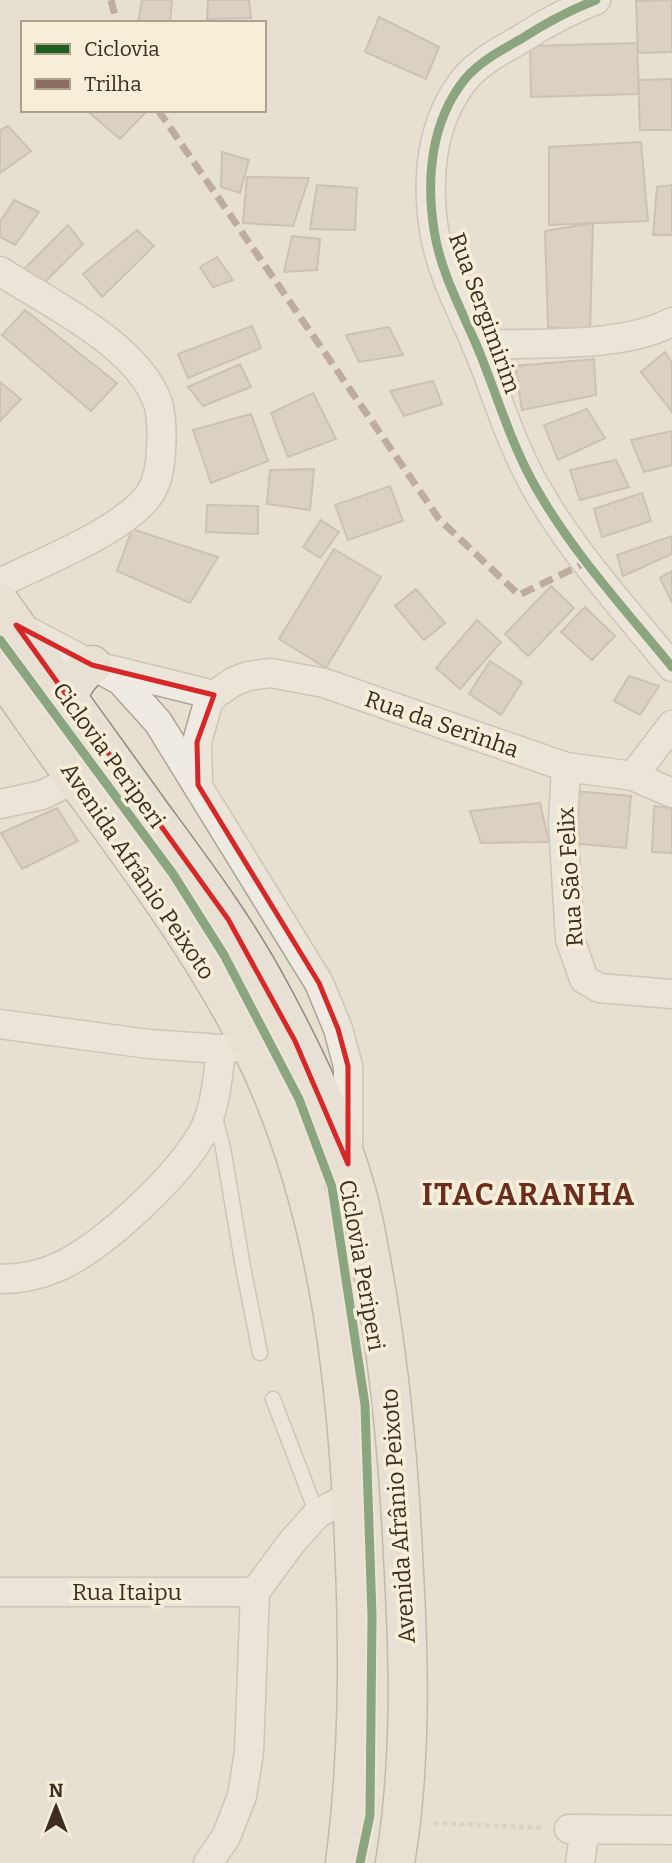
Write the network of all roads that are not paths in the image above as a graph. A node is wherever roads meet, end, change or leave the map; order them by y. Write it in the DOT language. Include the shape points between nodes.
graph roads {
  1 [pos="596,0"];
  2 [pos="0,271"];
  3 [pos="672,322"];
  4 [pos="476,345"];
  5 [pos="0,583"];
  6 [pos="8,614"];
  7 [pos="92,666"];
  8 [pos="672,667"];
  9 [pos="0,671"];
  10 [pos="214,695"];
  11 [pos="66,696"];
  12 [pos="672,725"];
  13 [pos="67,767"];
  14 [pos="566,767"];
  15 [pos="633,776"];
  16 [pos="198,785"];
  17 [pos="672,793"];
  18 [pos="0,804"];
  19 [pos="672,994"];
  20 [pos="0,1024"];
  21 [pos="235,1047"];
  22 [pos="212,1108"];
  23 [pos="348,1164"];
  24 [pos="0,1279"];
  25 [pos="260,1353"];
  26 [pos="274,1399"];
  27 [pos="353,1500"];
  28 [pos="317,1514"];
  29 [pos="0,1592"];
  30 [pos="255,1592"];
  31 [pos="672,1830"];
  32 [pos="208,1863"];
  33 [pos="345,1863"];
  34 [pos="394,1863"];
  35 [pos="580,1863"];
  1 -- 4 [label="street, Rua Sergimirim" via="536,29 466,78 447,107 433,147 434,231 447,277"];
  2 -- 5 [label="street" via="99,333 137,367 158,403 163,436 156,481 145,500 94,536"];
  3 -- 4 [label="street" via="615,339"];
  4 -- 8 [label="street, Rua Sergimirim" via="503,420 535,486 586,564"];
  6 -- 7 [label="street"];
  6 -- 11 [label="main road, Avenida Afrânio Peixoto"];
  7 -- 10 [label="street"];
  7 -- 11 [label="main road"];
  7 -- 16 [label="street" via="132,691"];
  9 -- 13 [label="main road, Avenida Afrânio Peixoto"];
  10 -- 14 [label="street, Rua da Serinha" via="248,676 297,676"];
  10 -- 16 [label="street" via="203,714 197,742"];
  11 -- 13 [label="main road" via="61,723"];
  11 -- 23 [label="main road, Avenida Afrânio Peixoto" via="228,919 295,1041"];
  12 -- 15 [label="street"];
  13 -- 18 [label="street" via="42,795"];
  13 -- 21 [label="main road, Avenida Afrânio Peixoto" via="167,905"];
  14 -- 15 [label="street, Rua da Serinha"];
  14 -- 19 [label="street, Rua São Felix" via="563,823 570,939 584,979 599,988"];
  15 -- 17 [label="street, Rua da Serinha"];
  16 -- 23 [label="street" via="319,983 338,1029 348,1066"];
  20 -- 21 [label="street" via="149,1044"];
  21 -- 22 [label="street"];
  21 -- 27 [label="main road, Avenida Afrânio Peixoto" via="284,1120 320,1239 341,1364"];
  22 -- 24 [label="street" via="187,1157 136,1210 58,1267 32,1276"];
  22 -- 25 [label="lane"];
  23 -- 34 [label="main road, Avenida Afrânio Peixoto" via="378,1301 398,1457 408,1730 402,1822"];
  26 -- 28 [label="lane"];
  27 -- 28 [label="street"];
  27 -- 33 [label="main road, Avenida Afrânio Peixoto" via="357,1735"];
  28 -- 30 [label="street"];
  29 -- 30 [label="street, Rua Itaipu"];
  30 -- 32 [label="street" via="249,1752 242,1796 226,1836"];
  31 -- 35 [label="street" via="577,1829"];
}
